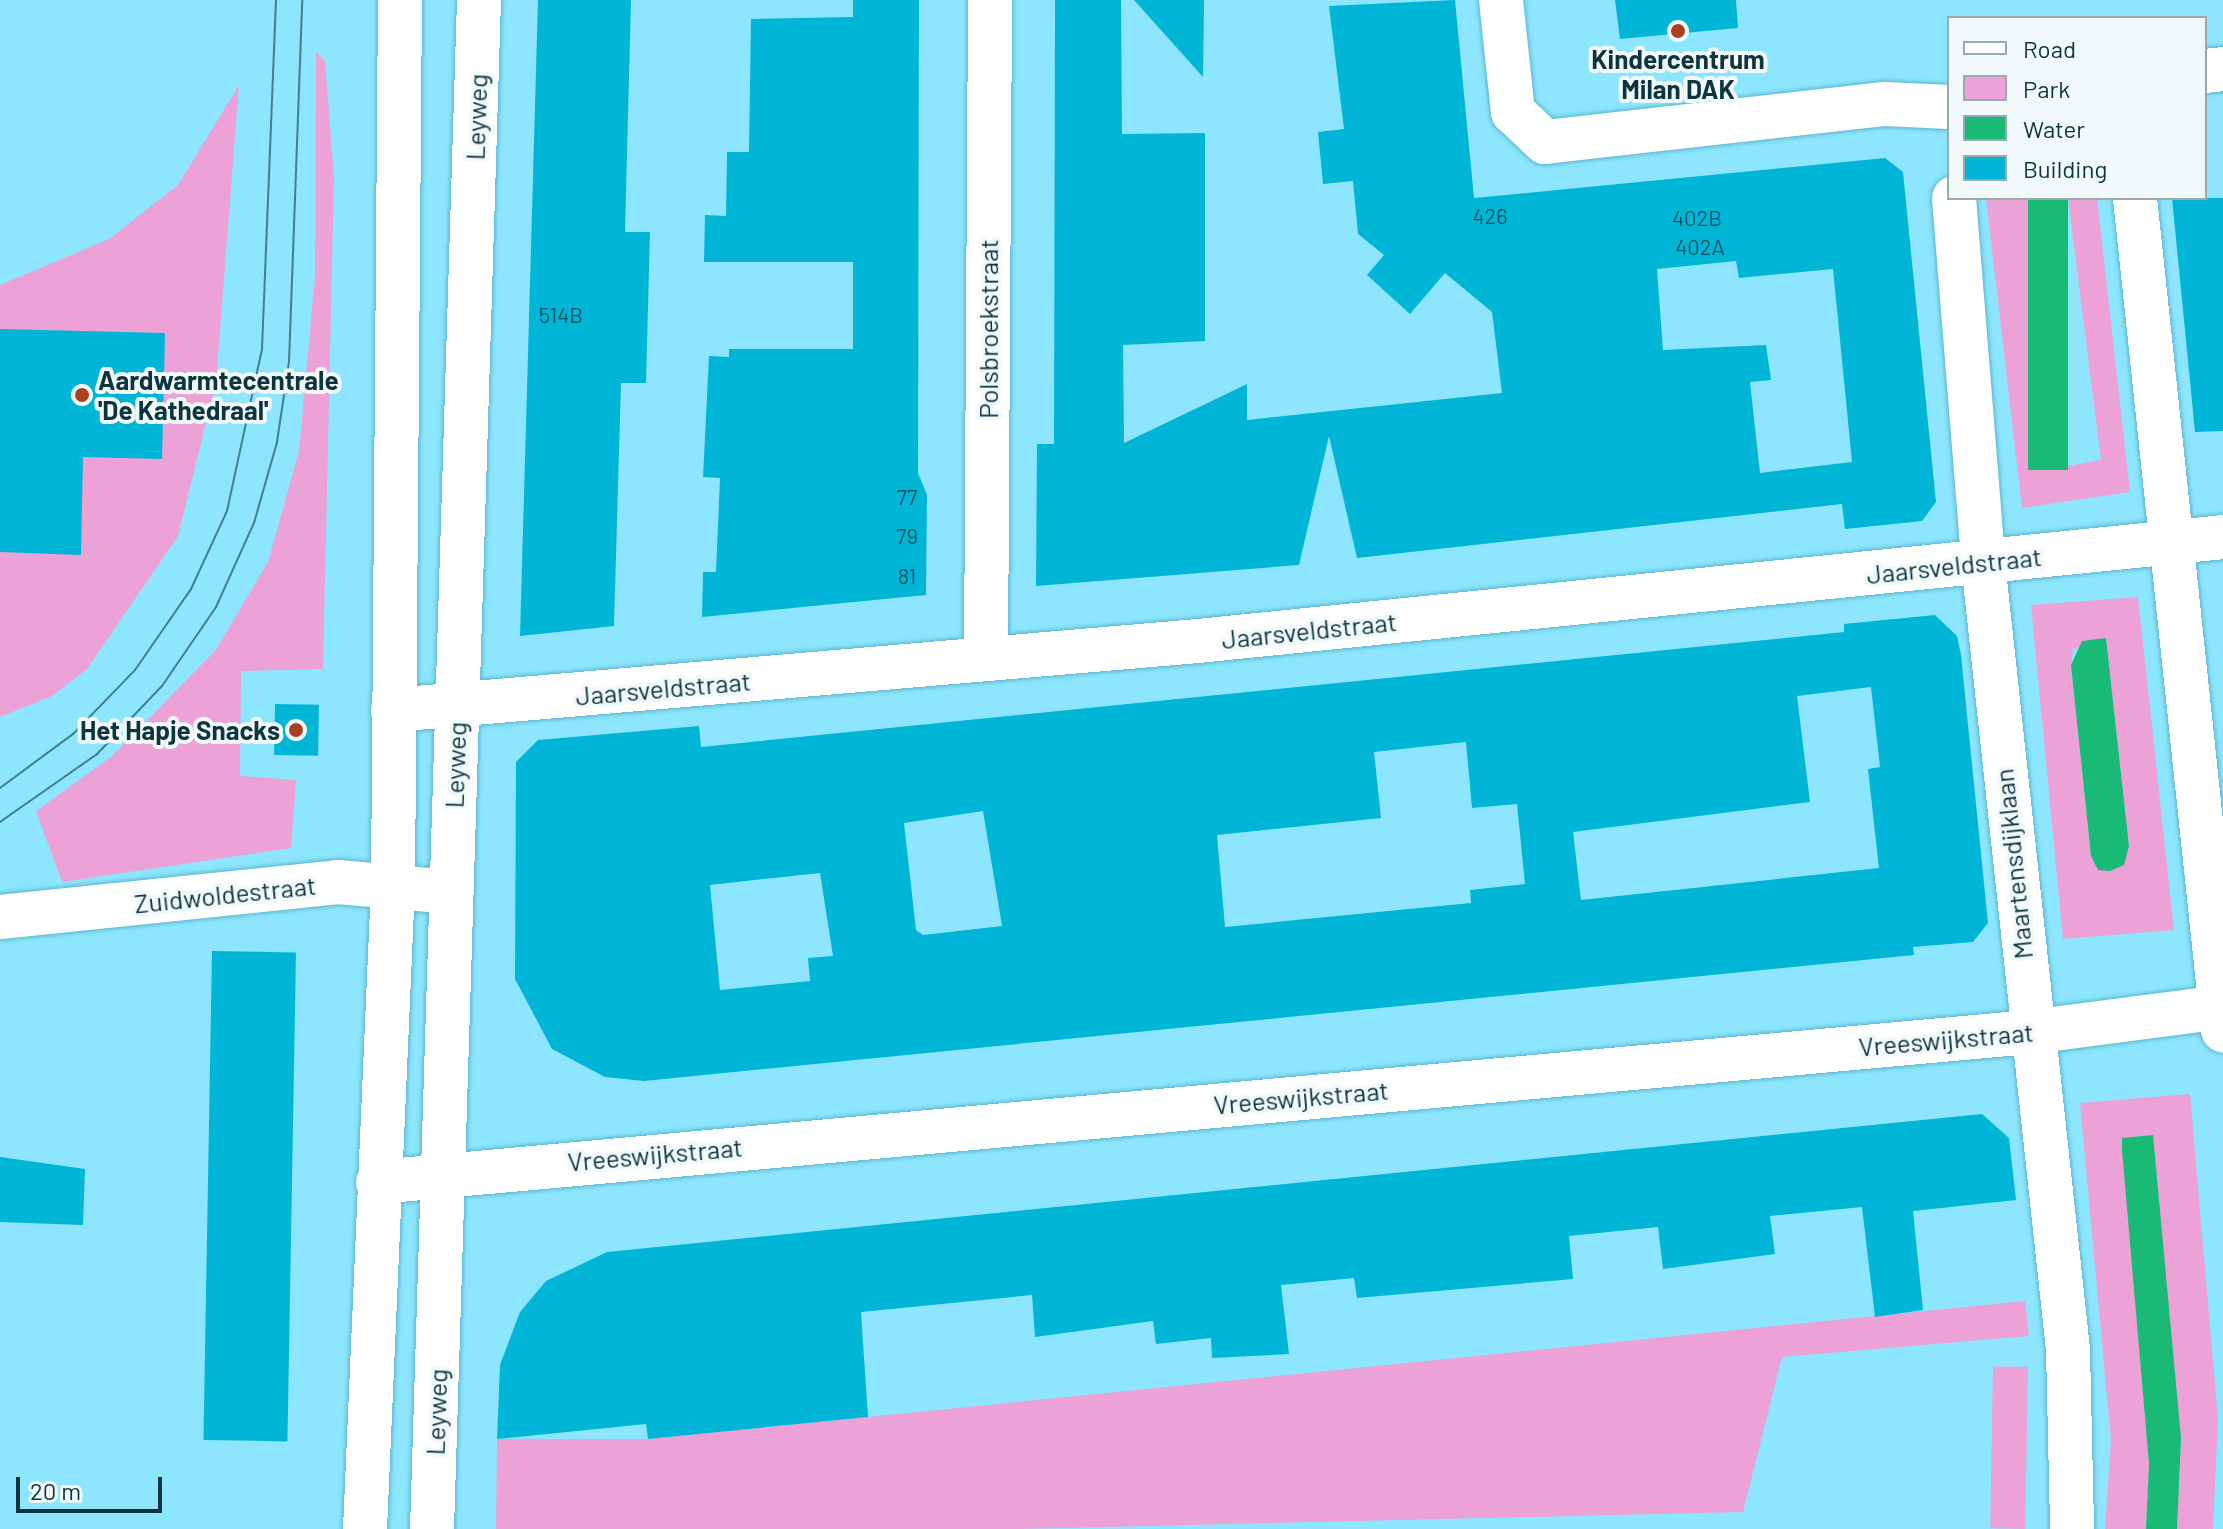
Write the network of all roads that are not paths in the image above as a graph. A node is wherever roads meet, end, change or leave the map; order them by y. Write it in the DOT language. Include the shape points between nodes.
graph roads {
  1 [pos="400,0"];
  2 [pos="479,0"];
  3 [pos="990,0"];
  4 [pos="1501,0"];
  5 [pos="1947,114"];
  6 [pos="1954,200"];
  7 [pos="2135,200"];
  8 [pos="2223,537"];
  9 [pos="2168,541"];
  10 [pos="1983,562"];
  11 [pos="986,658"];
  12 [pos="458,708"];
  13 [pos="393,710"];
  14 [pos="393,886"];
  15 [pos="450,892"];
  16 [pos="0,917"];
  17 [pos="2222,1015"];
  18 [pos="2030,1032"];
  19 [pos="444,1174"];
  20 [pos="378,1182"];
  21 [pos="365,1529"];
  22 [pos="432,1529"];
  23 [pos="2072,1529"];
  1 -- 13 [label="street"];
  2 -- 12 [label="street, Leyweg"];
  3 -- 11 [label="street, Polsbroekstraat"];
  4 -- 5 [label="street" via="1513,112 1545,142 1885,104"];
  6 -- 10 [label="street, Maartensdijklaan"];
  7 -- 9 [label="street"];
  8 -- 9 [label="street, Jaarsveldstraat"];
  9 -- 10 [label="street, Jaarsveldstraat"];
  9 -- 17 [label="street"];
  10 -- 11 [label="street, Jaarsveldstraat"];
  10 -- 18 [label="street, Maartensdijklaan"];
  11 -- 12 [label="street, Jaarsveldstraat"];
  12 -- 13 [label="street, Jaarsveldstraat"];
  12 -- 15 [label="street, Leyweg"];
  13 -- 14 [label="street"];
  14 -- 15 [label="street, Zuidwoldestraat"];
  14 -- 16 [label="street, Zuidwoldestraat" via="338,882"];
  14 -- 20 [label="street"];
  15 -- 19 [label="street, Leyweg"];
  17 -- 18 [label="street, Vreeswijkstraat"];
  18 -- 19 [label="street, Vreeswijkstraat"];
  18 -- 23 [label="street, Maartensdijklaan" via="2068,1349"];
  19 -- 20 [label="street, Vreeswijkstraat"];
  19 -- 22 [label="street, Leyweg"];
  20 -- 21 [label="street"];
}
